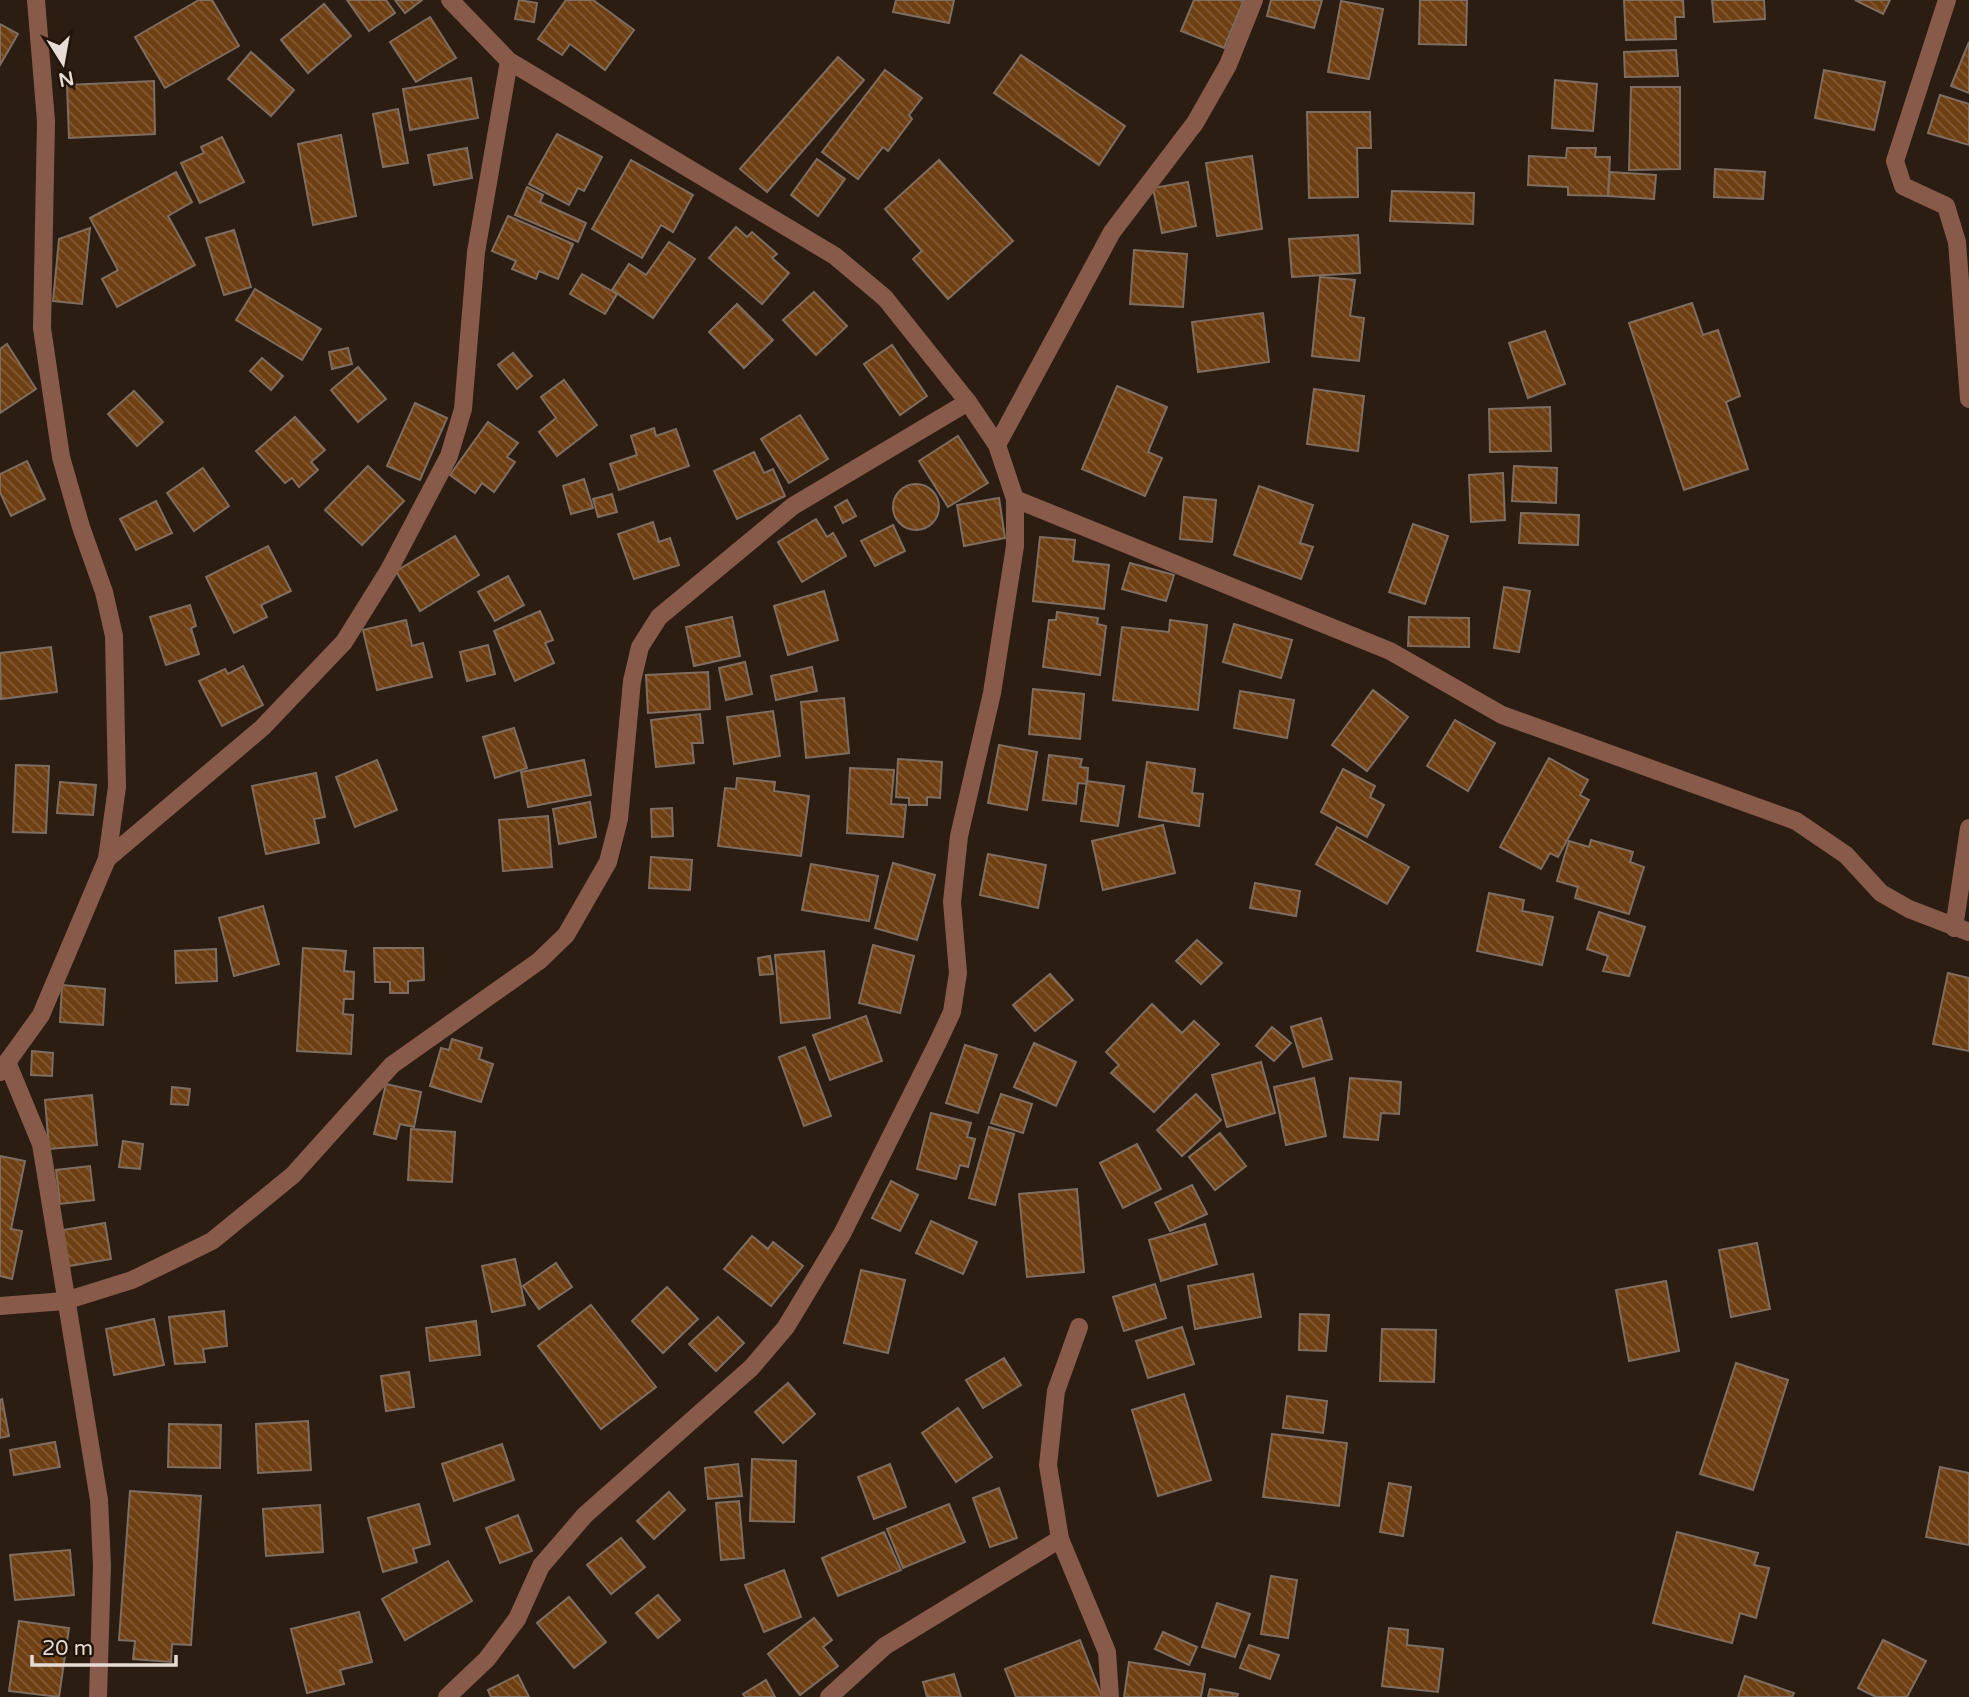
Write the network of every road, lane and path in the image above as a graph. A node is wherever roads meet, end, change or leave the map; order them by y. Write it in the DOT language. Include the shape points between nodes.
graph roads {
  1 [pos="36,0"];
  2 [pos="450,0"];
  3 [pos="1254,0"];
  4 [pos="1947,0"];
  5 [pos="509,61"];
  6 [pos="1969,398"];
  7 [pos="968,402"];
  8 [pos="997,445"];
  9 [pos="1015,499"];
  10 [pos="1969,828"];
  11 [pos="107,859"];
  12 [pos="1961,930"];
  13 [pos="4,1067"];
  14 [pos="65,1301"];
  15 [pos="0,1306"];
  16 [pos="1079,1327"];
  17 [pos="1060,1539"];
  18 [pos="98,1697"];
  19 [pos="447,1697"];
  20 [pos="829,1697"];
  21 [pos="1110,1697"];
  1 -- 11 [label="street" via="46,121 42,328 61,457 114,636 117,787"];
  2 -- 5 [label="street"];
  3 -- 8 [label="street" via="1228,65 1195,123 1112,232"];
  4 -- 6 [label="street" via="1895,161 1903,186 1946,206 1957,242"];
  5 -- 7 [label="street" via="835,256 885,298"];
  5 -- 11 [label="street" via="476,252 463,409 449,456 344,642 262,728"];
  7 -- 8 [label="street"];
  7 -- 14 [label="street" via="793,506 659,617 640,647 632,681 620,819 608,862 566,934 539,961 392,1065 293,1175 212,1241 132,1280"];
  8 -- 9 [label="street"];
  9 -- 12 [label="street" via="1390,652 1502,715 1796,821 1846,855 1881,893"];
  9 -- 19 [label="street" via="1015,546 992,693 959,836 952,902 958,973 952,1012 938,1042 842,1234 786,1327 751,1368 585,1515 541,1566 517,1619 487,1659"];
  10 -- 12 [label="street"];
  11 -- 13 [label="street" via="41,1015"];
  13 -- 14 [label="street" via="41,1144"];
  14 -- 15 [label="street"];
  14 -- 18 [label="street" via="99,1500"];
  16 -- 17 [label="street" via="1056,1391 1048,1465"];
  17 -- 20 [label="street" via="885,1646"];
  17 -- 21 [label="street" via="1107,1651"];
}
